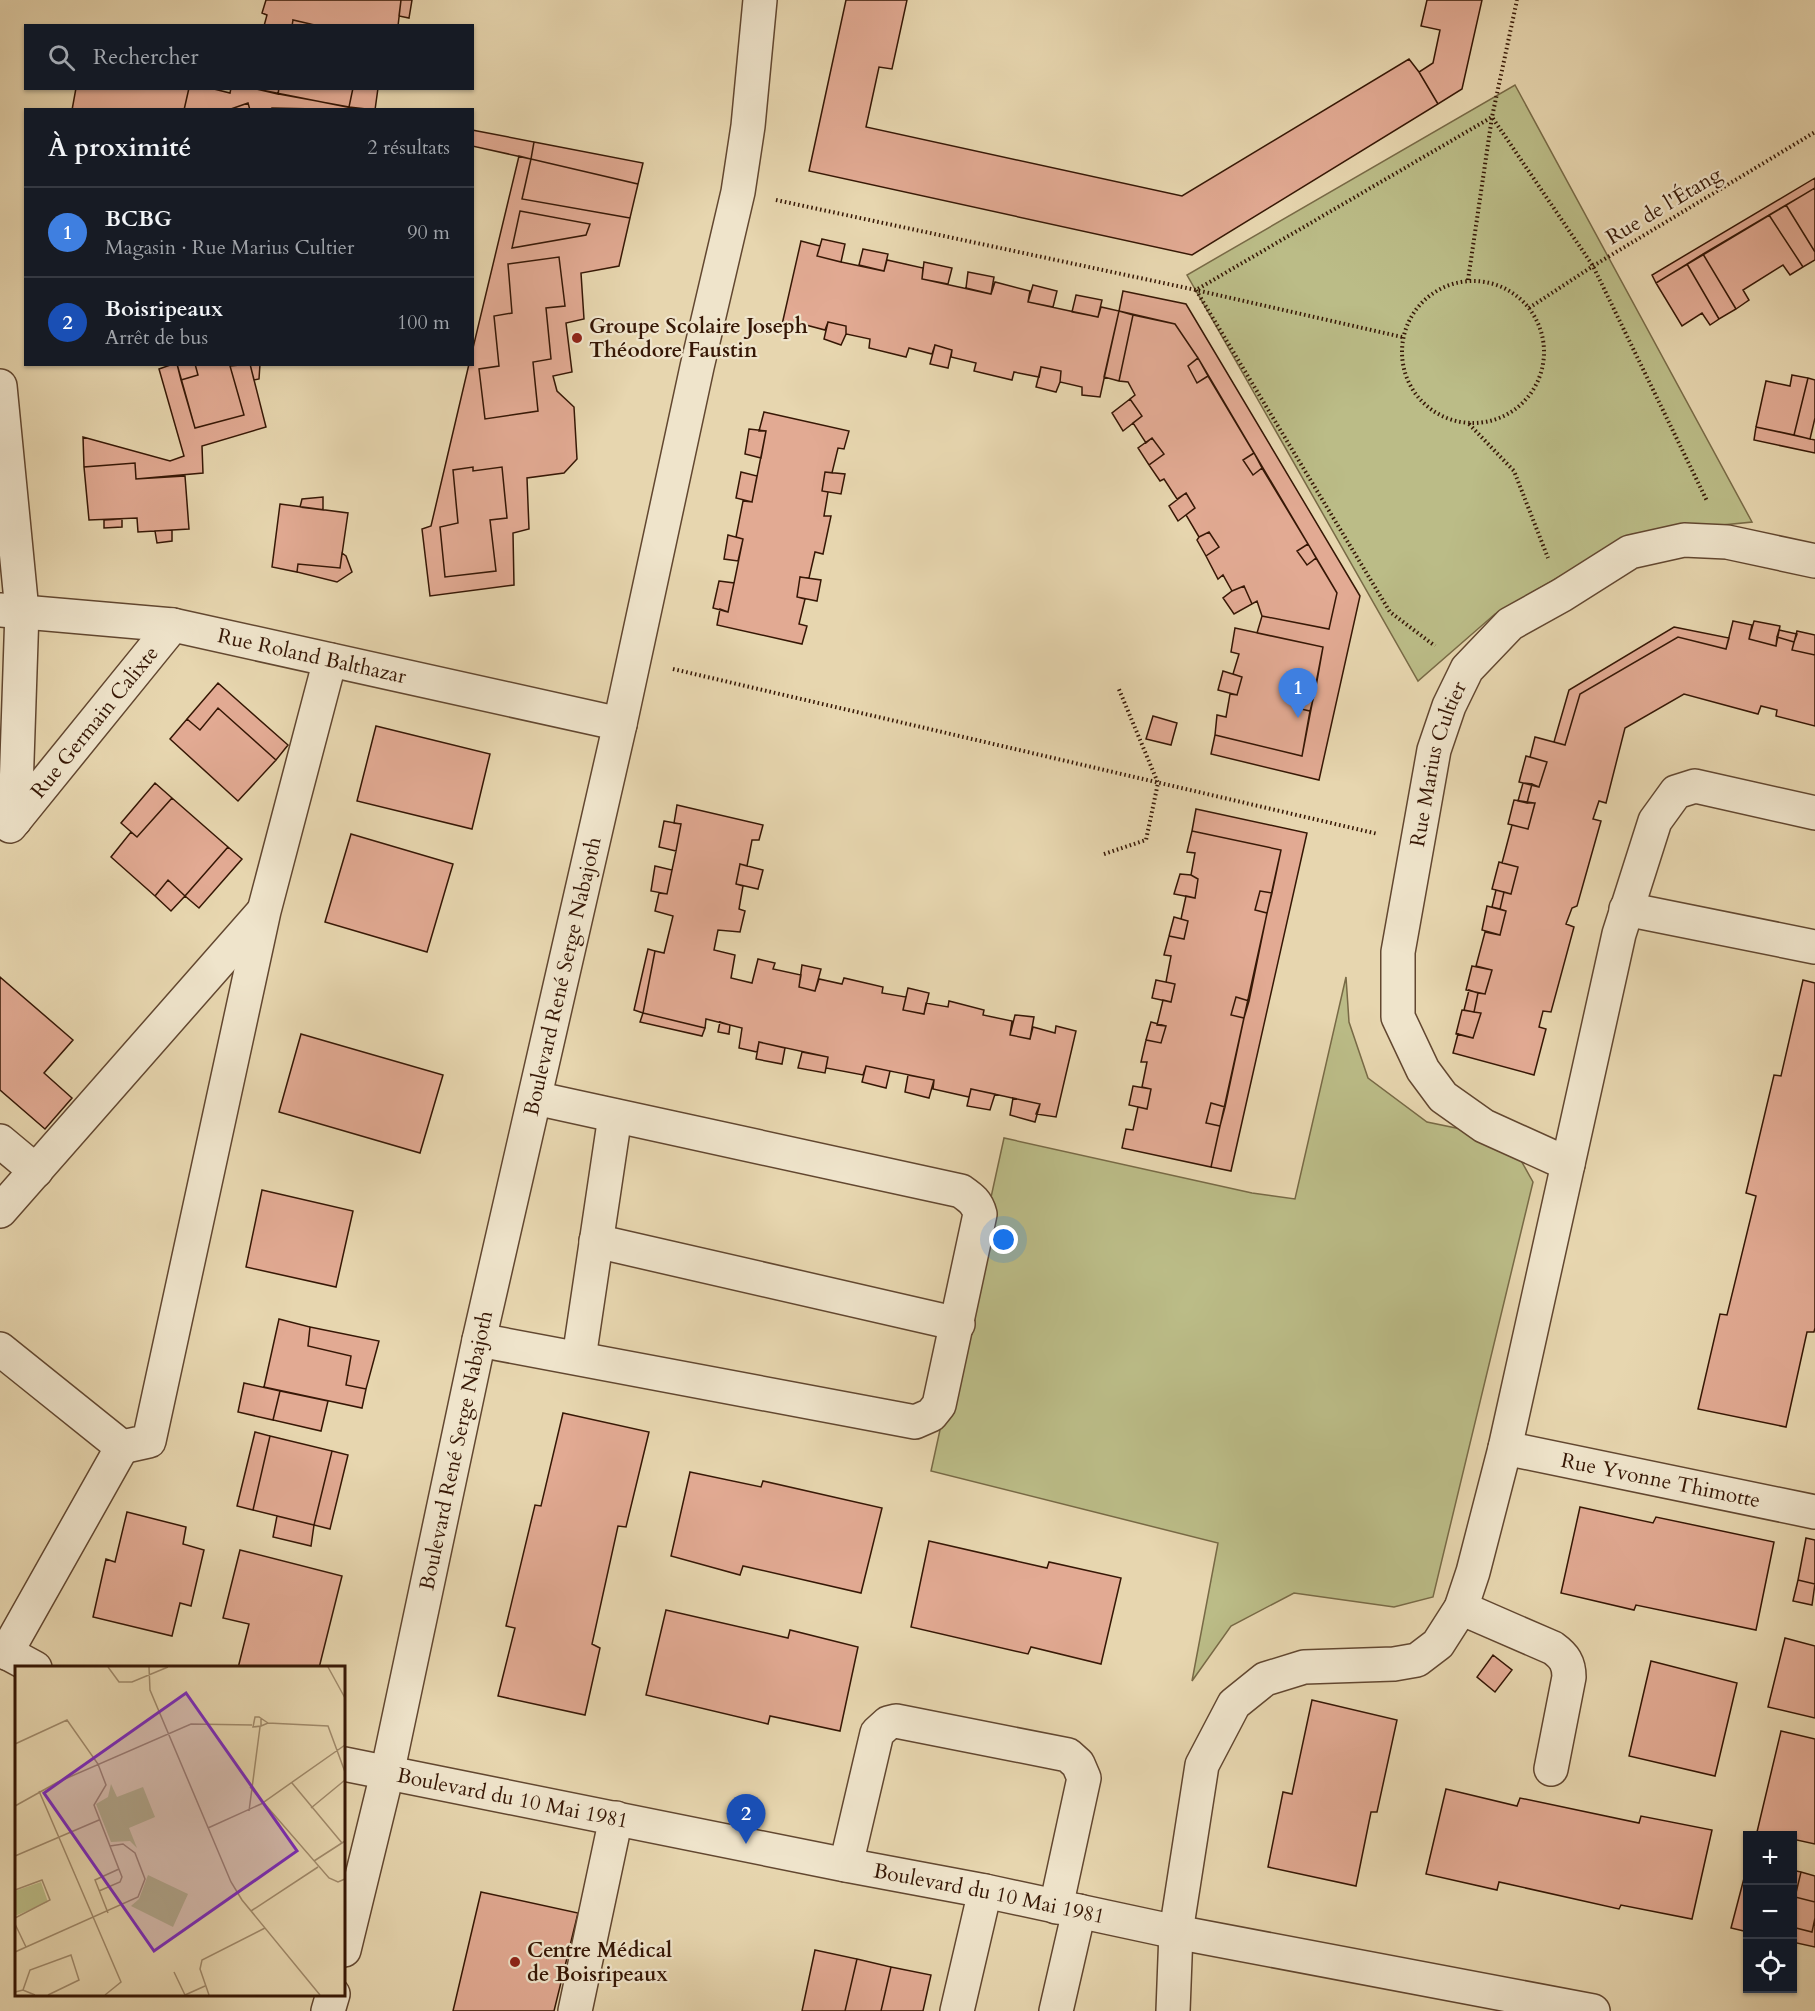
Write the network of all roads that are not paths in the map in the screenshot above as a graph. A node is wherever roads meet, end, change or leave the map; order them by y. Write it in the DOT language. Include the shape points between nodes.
graph roads {
  1 [pos="760,0"];
  2 [pos="0,386"];
  3 [pos="1815,561"];
  4 [pos="11,611"];
  5 [pos="173,626"];
  6 [pos="330,660"];
  7 [pos="620,724"];
  8 [pos="1815,813"];
  9 [pos="7,828"];
  10 [pos="1626,909"];
  11 [pos="264,911"];
  12 [pos="1815,947"];
  13 [pos="535,1098"];
  14 [pos="615,1116"];
  15 [pos="0,1141"];
  16 [pos="1568,1164"];
  17 [pos="36,1171"];
  18 [pos="0,1211"];
  19 [pos="596,1241"];
  20 [pos="958,1324"];
  21 [pos="479,1340"];
  22 [pos="0,1349"];
  23 [pos="579,1358"];
  24 [pos="122,1447"];
  25 [pos="1505,1448"];
  26 [pos="1815,1512"];
  27 [pos="1461,1608"];
  28 [pos="3,1651"];
  29 [pos="31,1666"];
  30 [pos="345,1764"];
  31 [pos="1551,1769"];
  32 [pos="387,1774"];
  33 [pos="616,1818"];
  34 [pos="846,1865"];
  35 [pos="985,1891"];
  36 [pos="1067,1909"];
  37 [pos="1176,1932"];
  38 [pos="345,1946"];
  39 [pos="333,1996"];
  40 [pos="328,2011"];
  41 [pos="575,2011"];
  42 [pos="957,2011"];
  43 [pos="1056,2011"];
  44 [pos="1173,2011"];
  45 [pos="1593,2011"];
  1 -- 7 [label="street, Boulevard René Serge Nabajoth" via="738,192"];
  2 -- 4 [label="street, Rue Germain Calixte"];
  3 -- 16 [label="street, Rue Marius Cultier" via="1727,542 1684,540 1630,552 1510,624 1467,669 1449,706 1434,750 1398,952 1398,1017 1423,1070 1443,1097 1484,1126"];
  4 -- 5 [label="street, Rue Roland Balthazar"];
  4 -- 9 [label="street, Rue Germain Calixte"];
  5 -- 6 [label="street, Rue Roland Balthazar"];
  5 -- 9 [label="street, Rue Germain Calixte"];
  6 -- 7 [label="street, Rue Roland Balthazar"];
  6 -- 11 [label="street"];
  7 -- 13 [label="street, Boulevard René Serge Nabajoth"];
  8 -- 10 [label="street" via="1695,786 1676,792 1655,821"];
  10 -- 12 [label="street"];
  10 -- 16 [label="street"];
  11 -- 17 [label="street"];
  11 -- 24 [label="street" via="149,1441"];
  13 -- 14 [label="street"];
  13 -- 21 [label="street, Boulevard René Serge Nabajoth"];
  14 -- 19 [label="street"];
  14 -- 20 [label="street" via="961,1191 972,1198 980,1214"];
  15 -- 17 [label="street"];
  16 -- 25 [label="street"];
  17 -- 18 [label="street"];
  19 -- 20 [label="street"];
  19 -- 23 [label="street"];
  20 -- 23 [label="street" via="939,1405 931,1415 915,1422"];
  21 -- 23 [label="street"];
  21 -- 32 [label="street, Boulevard René Serge Nabajoth"];
  22 -- 24 [label="street"];
  24 -- 28 [label="street"];
  25 -- 26 [label="street, Rue Yvonne Thimotte"];
  25 -- 27 [label="street"];
  27 -- 31 [label="street" via="1553,1647 1569,1666"];
  27 -- 37 [label="street" via="1438,1644 1417,1660 1304,1667 1265,1679 1234,1704 1202,1765"];
  28 -- 29 [label="street"];
  30 -- 32 [label="street, Boulevard du 10 Mai 1981"];
  32 -- 33 [label="street, Boulevard du 10 Mai 1981"];
  32 -- 38 [label="street, Boulevard René Serge Nabajoth"];
  33 -- 34 [label="street, Boulevard du 10 Mai 1981"];
  33 -- 41 [label="street"];
  34 -- 35 [label="street, Boulevard du 10 Mai 1981"];
  34 -- 36 [label="street" via="878,1733 888,1723 908,1723 1068,1755 1078,1764 1084,1779"];
  35 -- 36 [label="street, Boulevard du 10 Mai 1981"];
  35 -- 42 [label="street"];
  36 -- 37 [label="street, Boulevard du 10 Mai 1981"];
  36 -- 43 [label="street"];
  37 -- 44 [label="street"];
  37 -- 45 [label="street, Boulevard du 10 Mai 1981"];
  39 -- 40 [label="street"];
}
